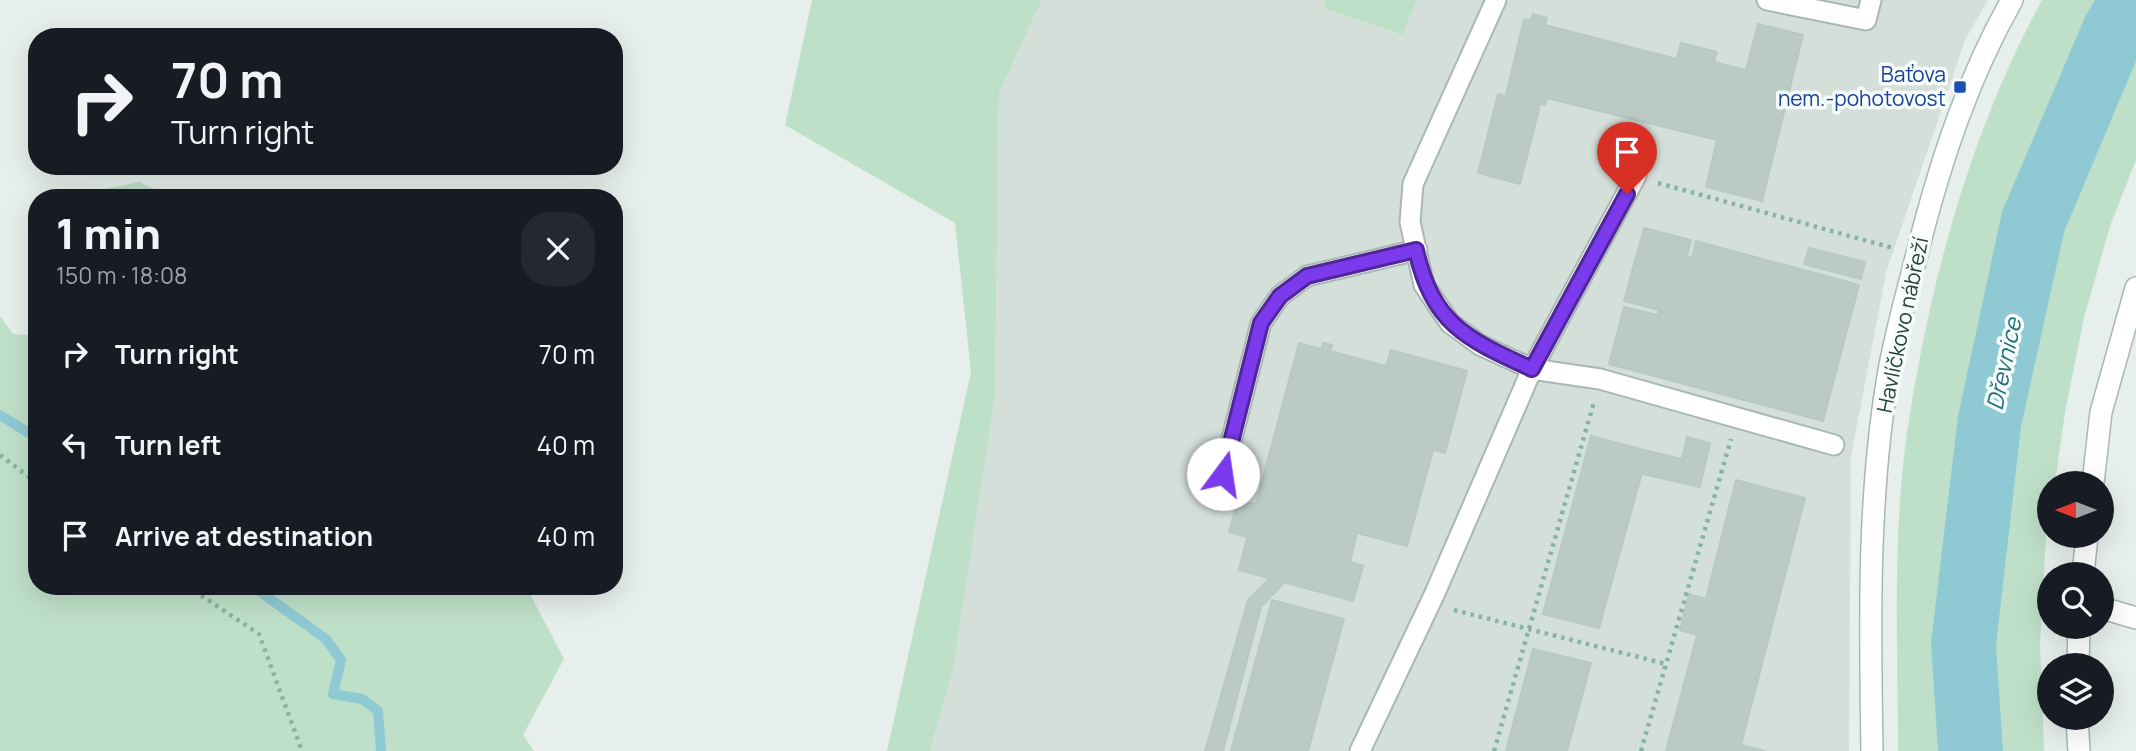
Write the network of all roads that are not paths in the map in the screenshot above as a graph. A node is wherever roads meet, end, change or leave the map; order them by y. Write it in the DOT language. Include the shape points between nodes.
graph roads {
  1 [pos="1496,0"];
  2 [pos="1767,0"];
  3 [pos="1871,0"];
  4 [pos="2012,0"];
  5 [pos="1636,176"];
  6 [pos="1416,250"];
  7 [pos="2136,288"];
  8 [pos="2129,340"];
  9 [pos="1532,369"];
  10 [pos="1834,445"];
  11 [pos="2094,471"];
  12 [pos="1223,474"];
  13 [pos="2114,612"];
  14 [pos="2136,618"];
  15 [pos="2078,730"];
  16 [pos="1360,751"];
  17 [pos="1872,751"];
  18 [pos="2079,751"];
  1 -- 6 [label="lane" via="1413,184 1410,222"];
  2 -- 3 [label="lane" via="1866,20"];
  4 -- 17 [label="street, Havlíčkovo nábřeží" via="1986,46 1942,157 1890,364 1877,458 1870,609"];
  5 -- 9 [label="lane"];
  6 -- 9 [label="lane" via="1424,285 1450,323 1480,345"];
  6 -- 12 [label="lane" via="1307,276 1280,296 1261,323"];
  7 -- 8 [label="street"];
  8 -- 11 [label="street" via="2101,412"];
  9 -- 10 [label="lane" via="1600,379"];
  9 -- 16 [label="lane"];
  13 -- 14 [label="street"];
  15 -- 18 [label="street"];
}
